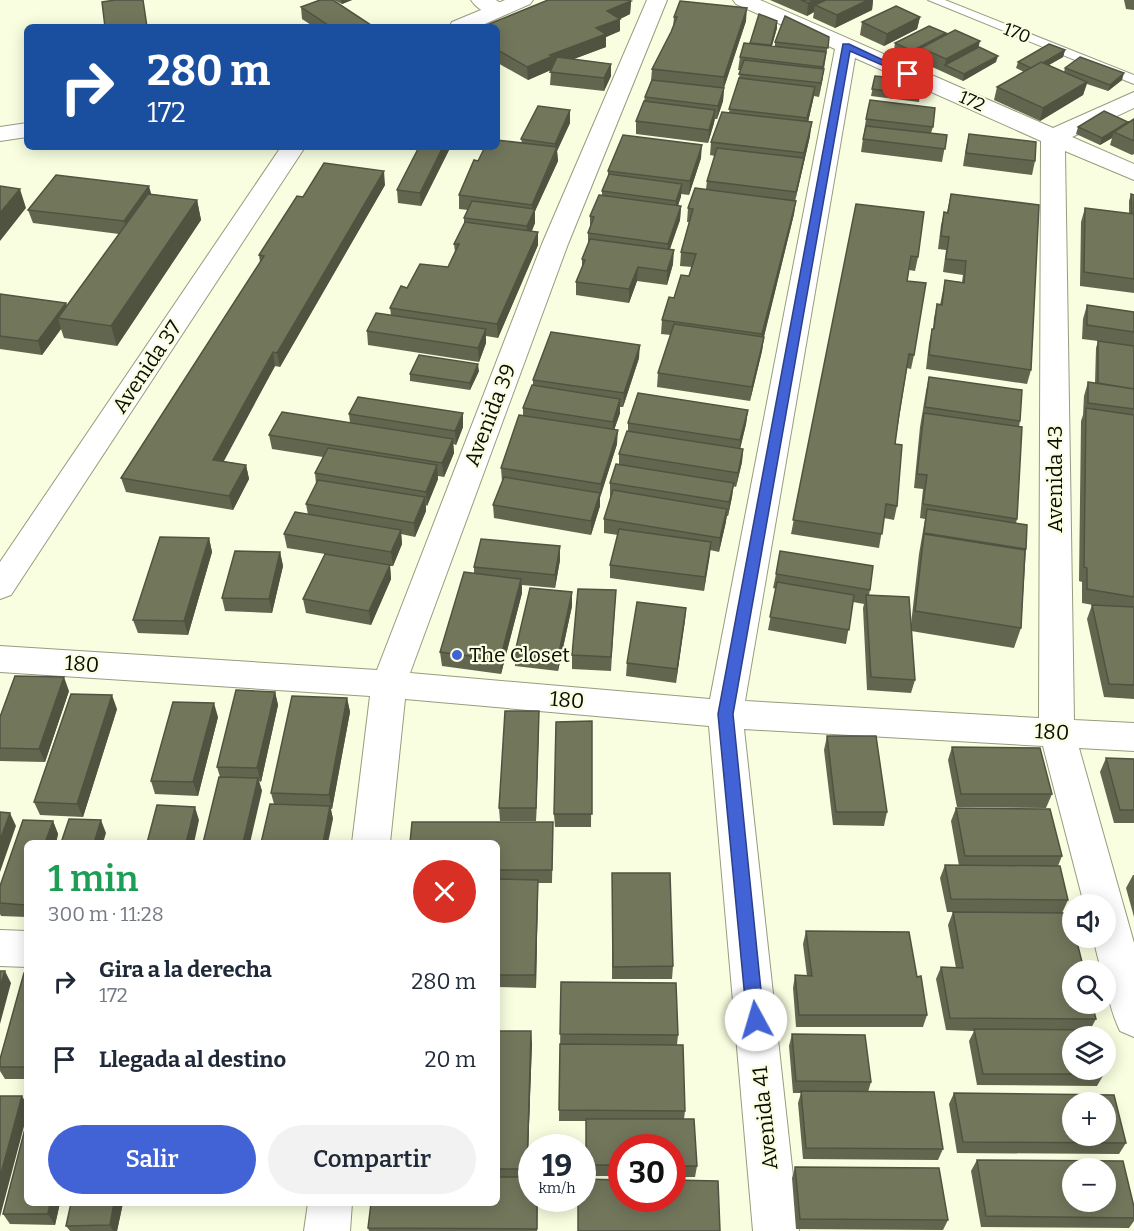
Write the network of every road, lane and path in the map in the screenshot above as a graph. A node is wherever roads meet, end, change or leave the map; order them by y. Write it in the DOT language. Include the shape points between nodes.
graph roads {
  1 [pos="523,0"];
  2 [pos="657,0"];
  3 [pos="743,0"];
  4 [pos="934,0"];
  5 [pos="490,5"];
  6 [pos="464,24"];
  7 [pos="846,46"];
  8 [pos="1134,80"];
  9 [pos="1134,99"];
  10 [pos="24,130"];
  11 [pos="0,134"];
  12 [pos="1053,137"];
  13 [pos="291,150"];
  14 [pos="1134,173"];
  15 [pos="0,586"];
  16 [pos="0,659"];
  17 [pos="389,684"];
  18 [pos="725,714"];
  19 [pos="1057,732"];
  20 [pos="1134,737"];
  21 [pos="371,840"];
  22 [pos="1100,894"];
  23 [pos="0,948"];
  24 [pos="1116,948"];
  25 [pos="24,949"];
  26 [pos="1134,1018"];
  27 [pos="330,1206"];
  28 [pos="327,1231"];
  29 [pos="776,1231"];
  1 -- 5 [label="street"];
  2 -- 17 [label="street, Avenida 39" via="555,244"];
  3 -- 7 [label="street, 172"];
  4 -- 8 [label="lane, 170"];
  5 -- 6 [label="street"];
  7 -- 12 [label="street, 172"];
  7 -- 18 [label="street, Avenida 41"];
  9 -- 12 [label="street"];
  10 -- 11 [label="street"];
  12 -- 14 [label="street, 172"];
  12 -- 19 [label="street, Avenida 43"];
  13 -- 15 [label="street, Avenida 37"];
  16 -- 17 [label="street, 180"];
  17 -- 18 [label="street, 180"];
  17 -- 21 [label="street, Avenida 39"];
  18 -- 19 [label="street, 180"];
  18 -- 29 [label="street, Avenida 41"];
  19 -- 20 [label="street, 180"];
  19 -- 22 [label="street, Avenida 43"];
  23 -- 25 [label="street"];
  24 -- 26 [label="street"];
  27 -- 28 [label="street"];
}
